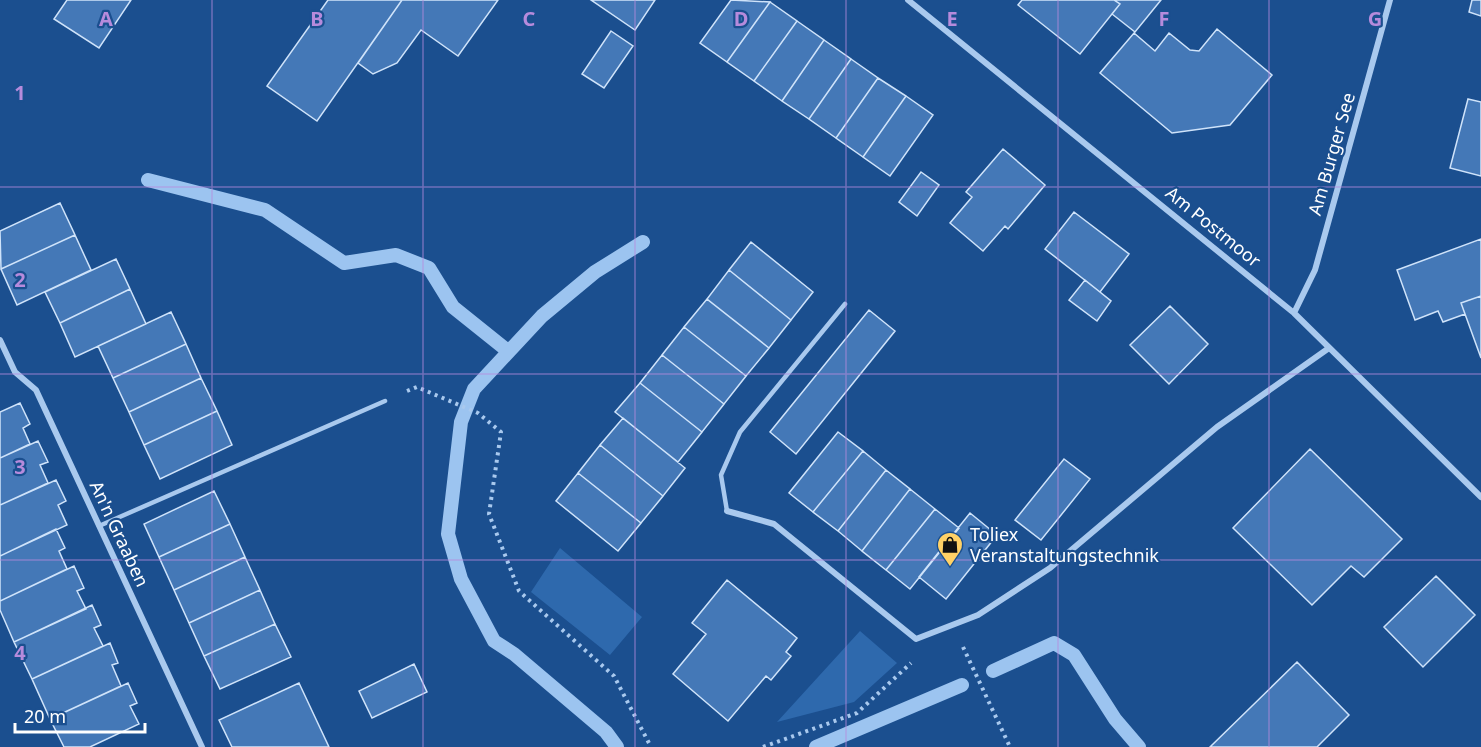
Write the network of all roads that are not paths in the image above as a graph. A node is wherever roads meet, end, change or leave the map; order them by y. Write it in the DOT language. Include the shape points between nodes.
graph roads {
  1 [pos="908,0"];
  2 [pos="1390,0"];
  3 [pos="845,304"];
  4 [pos="1294,313"];
  5 [pos="0,340"];
  6 [pos="1329,348"];
  7 [pos="385,401"];
  8 [pos="1481,497"];
  9 [pos="727,511"];
  10 [pos="99,526"];
  11 [pos="202,747"];
  1 -- 4 [label="street, Am Postmoor"];
  2 -- 4 [label="street, Am Burger See" via="1315,270"];
  3 -- 9 [label="lane" via="740,432 721,475"];
  4 -- 6 [label="street, Am Postmoor"];
  5 -- 10 [label="street, An'n Graaben" via="15,372 36,390"];
  6 -- 8 [label="street, Am Postmoor"];
  6 -- 9 [label="street" via="1217,427 1050,568 978,615 916,639 774,524"];
  7 -- 10 [label="lane"];
  10 -- 11 [label="street, An'n Graaben"];
}
